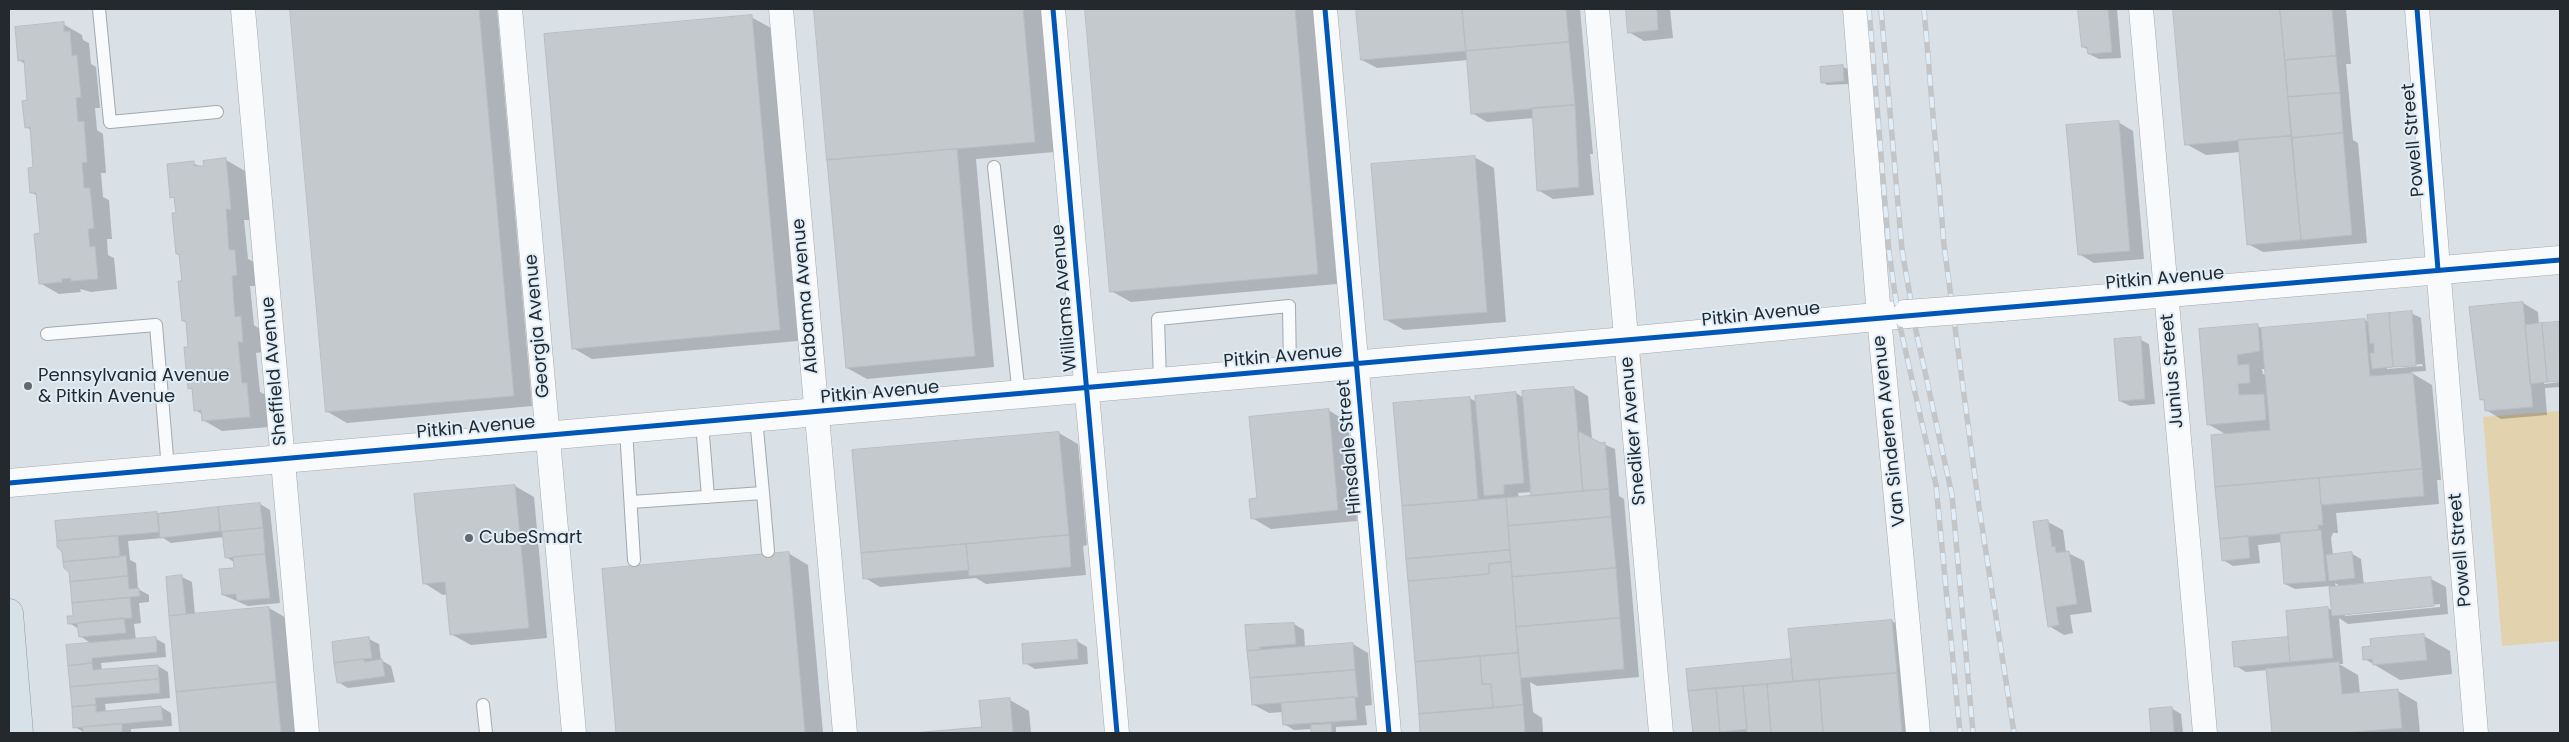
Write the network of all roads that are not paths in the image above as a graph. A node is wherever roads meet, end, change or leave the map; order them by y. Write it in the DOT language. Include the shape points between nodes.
graph roads {
  1 [pos="99,9"];
  2 [pos="243,9"];
  3 [pos="510,9"];
  4 [pos="781,9"];
  5 [pos="1053,9"];
  6 [pos="1325,9"];
  7 [pos="1597,9"];
  8 [pos="1854,9"];
  9 [pos="2141,9"];
  10 [pos="2417,9"];
  11 [pos="217,112"];
  12 [pos="994,167"];
  13 [pos="2560,260"];
  14 [pos="2438,270"];
  15 [pos="2166,293"];
  16 [pos="1879,317"];
  17 [pos="47,334"];
  18 [pos="1626,341"];
  19 [pos="1356,365"];
  20 [pos="1290,371"];
  21 [pos="1160,382"];
  22 [pos="1087,388"];
  23 [pos="1019,394"];
  24 [pos="816,413"];
  25 [pos="756,418"];
  26 [pos="702,423"];
  27 [pos="626,429"];
  28 [pos="547,436"];
  29 [pos="282,459"];
  30 [pos="168,469"];
  31 [pos="9,483"];
  32 [pos="763,493"];
  33 [pos="708,497"];
  34 [pos="631,502"];
  35 [pos="768,551"];
  36 [pos="634,560"];
  37 [pos="9,613"];
  38 [pos="483,705"];
  39 [pos="19,733"];
  40 [pos="307,733"];
  41 [pos="486,733"];
  42 [pos="574,733"];
  43 [pos="845,733"];
  44 [pos="1117,733"];
  45 [pos="1389,733"];
  46 [pos="1661,733"];
  47 [pos="1918,733"];
  48 [pos="2205,733"];
  49 [pos="2476,733"];
  1 -- 11 [label="lane" via="110,122"];
  2 -- 29 [label="street, Sheffield Avenue"];
  3 -- 28 [label="street, Georgia Avenue"];
  4 -- 24 [label="street, Alabama Avenue"];
  5 -- 22 [label="street, Williams Avenue"];
  6 -- 19 [label="street, Hinsdale Street"];
  7 -- 18 [label="street, Snediker Avenue"];
  8 -- 16 [label="street, Van Sinderen Avenue"];
  9 -- 15 [label="street, Junius Street"];
  10 -- 14 [label="street, Powell Street"];
  12 -- 23 [label="lane"];
  13 -- 14 [label="street, Pitkin Avenue"];
  14 -- 15 [label="street, Pitkin Avenue"];
  14 -- 49 [label="street, Powell Street"];
  15 -- 16 [label="street, Pitkin Avenue, bridge"];
  15 -- 48 [label="street, Junius Street"];
  16 -- 18 [label="street, Pitkin Avenue"];
  16 -- 47 [label="street, Van Sinderen Avenue"];
  17 -- 30 [label="lane" via="156,325"];
  18 -- 19 [label="street, Pitkin Avenue"];
  18 -- 46 [label="street, Snediker Avenue"];
  19 -- 20 [label="street, Pitkin Avenue"];
  19 -- 45 [label="street, Hinsdale Street"];
  20 -- 21 [label="street, Pitkin Avenue"];
  20 -- 21 [label="lane" via="1289,306 1158,319"];
  21 -- 22 [label="street, Pitkin Avenue"];
  22 -- 23 [label="street, Pitkin Avenue"];
  22 -- 44 [label="street, Williams Avenue"];
  23 -- 24 [label="street, Pitkin Avenue"];
  24 -- 25 [label="street, Pitkin Avenue"];
  24 -- 43 [label="street, Alabama Avenue"];
  25 -- 26 [label="street, Pitkin Avenue"];
  25 -- 32 [label="lane"];
  26 -- 27 [label="street, Pitkin Avenue"];
  26 -- 33 [label="lane"];
  27 -- 28 [label="street, Pitkin Avenue"];
  27 -- 34 [label="lane"];
  28 -- 29 [label="street, Pitkin Avenue"];
  28 -- 42 [label="street, Georgia Avenue"];
  29 -- 30 [label="street, Pitkin Avenue"];
  29 -- 40 [label="street, Sheffield Avenue"];
  30 -- 31 [label="street, Pitkin Avenue"];
  32 -- 33 [label="lane"];
  32 -- 35 [label="lane"];
  33 -- 34 [label="lane"];
  34 -- 36 [label="lane"];
  37 -- 39 [label="main road"];
  38 -- 41 [label="lane"];
}
